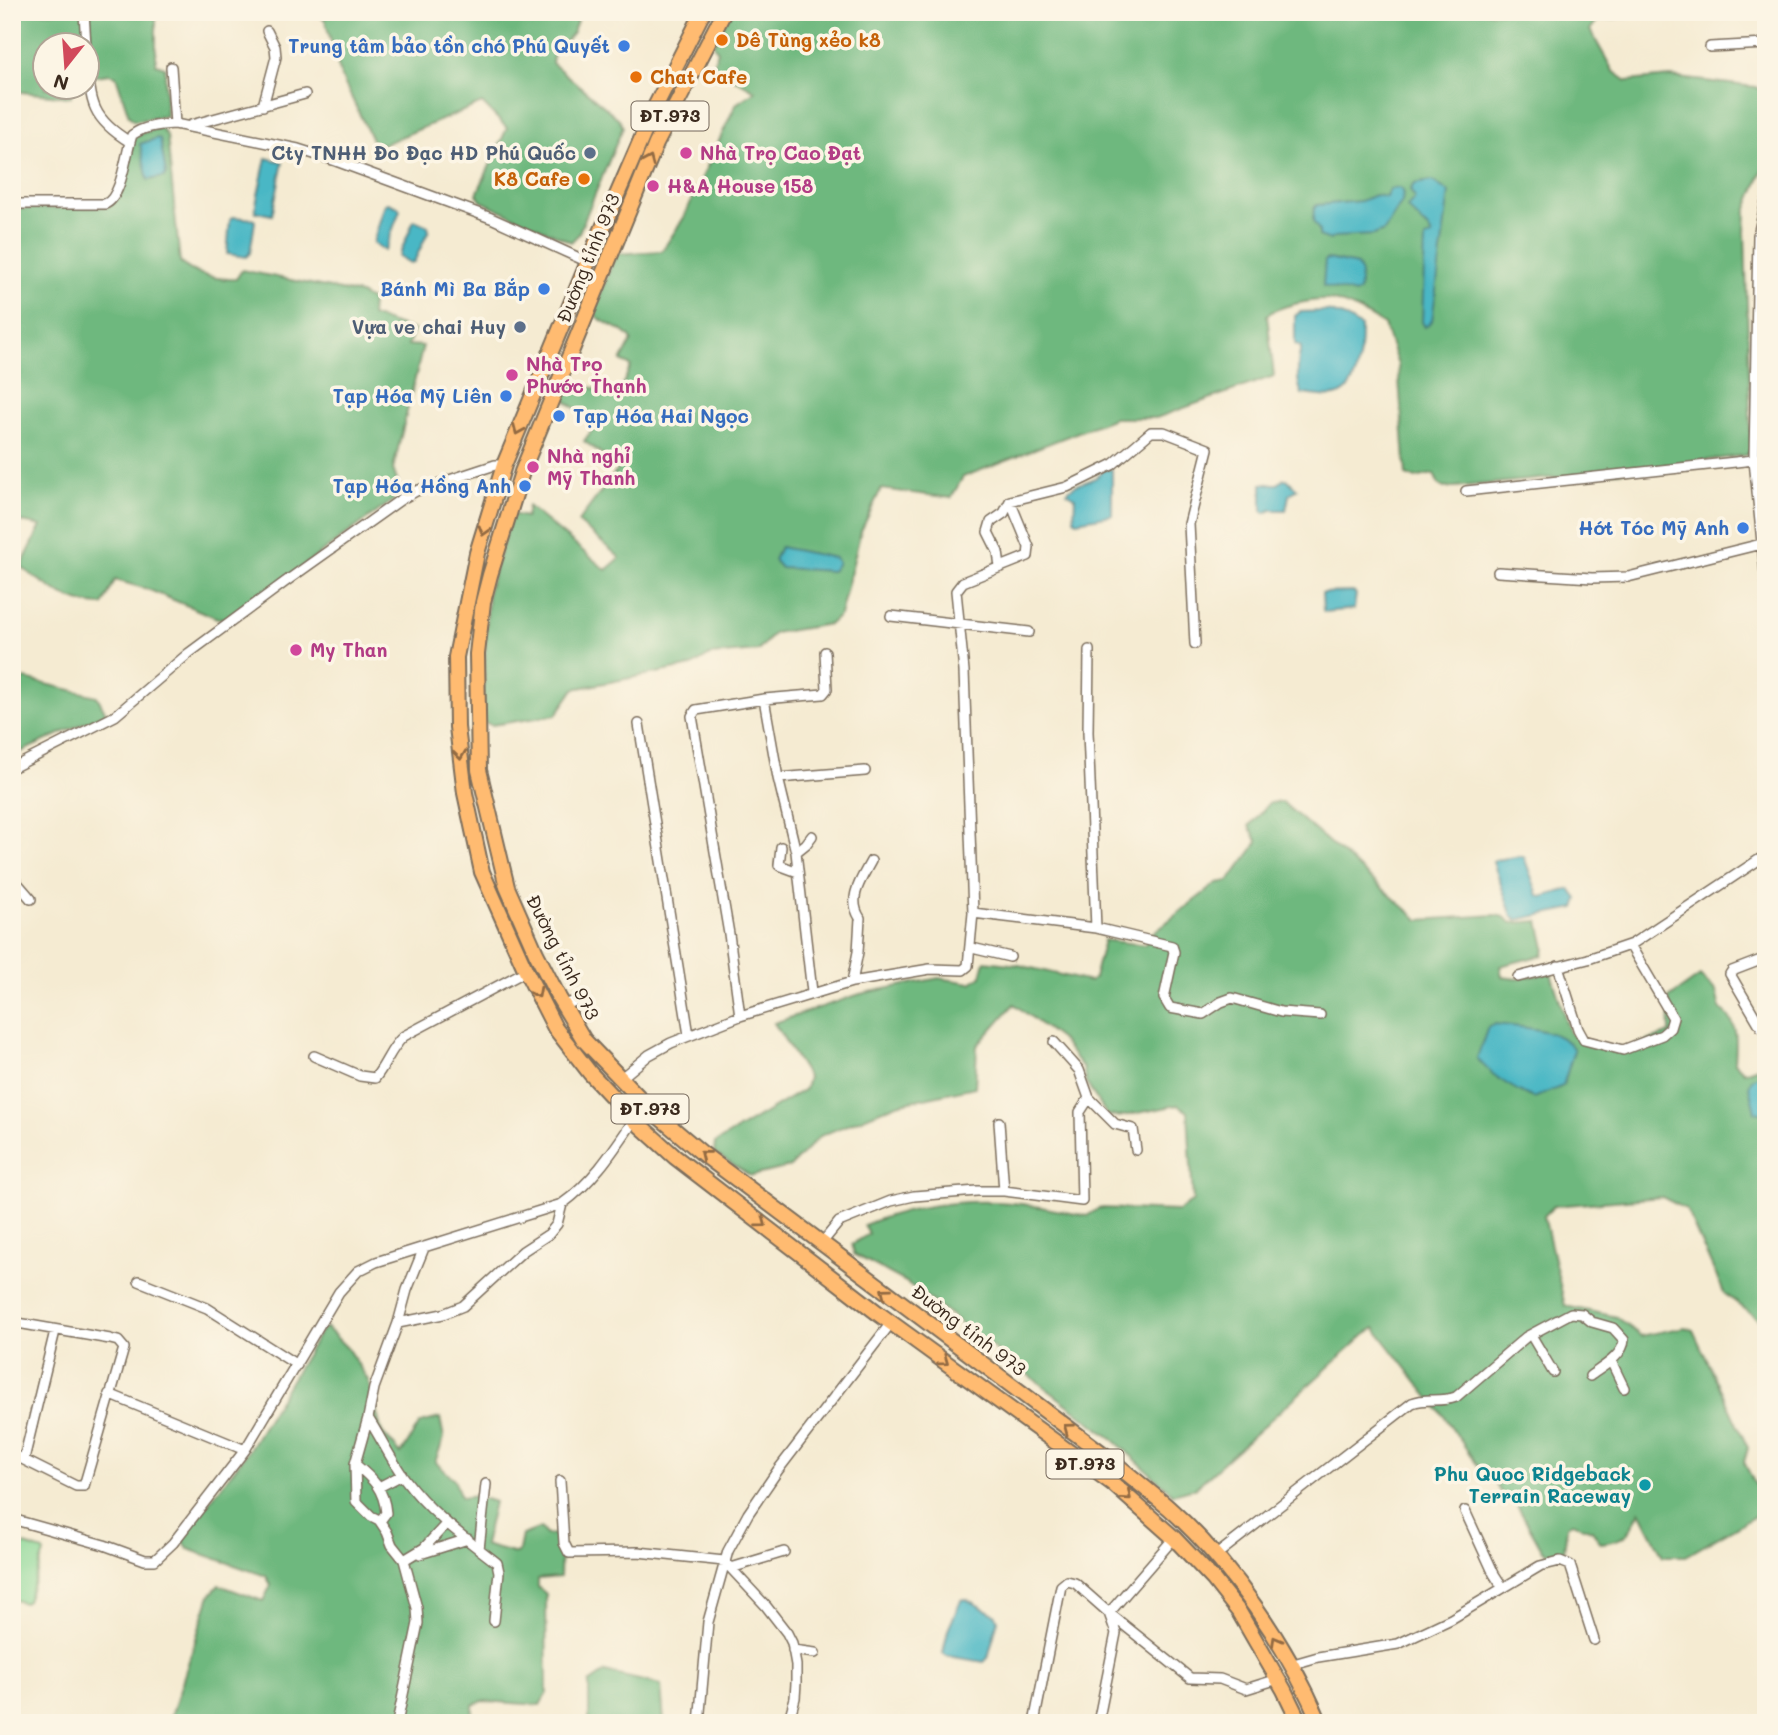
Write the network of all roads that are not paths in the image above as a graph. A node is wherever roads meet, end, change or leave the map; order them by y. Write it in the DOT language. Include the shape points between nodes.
graph roads {
  1 [pos="84,12"];
  2 [pos="703,12"];
  3 [pos="724,12"];
  4 [pos="267,31"];
  5 [pos="85,32"];
  6 [pos="1766,44"];
  7 [pos="1710,47"];
  8 [pos="171,67"];
  9 [pos="305,94"];
  10 [pos="93,102"];
  11 [pos="263,106"];
  12 [pos="174,124"];
  13 [pos="189,126"];
  14 [pos="130,142"];
  15 [pos="1766,201"];
  16 [pos="12,204"];
  17 [pos="590,258"];
  18 [pos="1755,329"];
  19 [pos="1766,331"];
  20 [pos="1754,460"];
  21 [pos="504,465"];
  22 [pos="522,472"];
  23 [pos="1466,491"];
  24 [pos="1010,501"];
  25 [pos="1760,544"];
  26 [pos="1000,567"];
  27 [pos="1498,572"];
  28 [pos="1766,584"];
  29 [pos="891,616"];
  30 [pos="960,624"];
  31 [pos="1030,632"];
  32 [pos="1195,644"];
  33 [pos="1088,650"];
  34 [pos="825,652"];
  35 [pos="764,699"];
  36 [pos="639,724"];
  37 [pos="12,768"];
  38 [pos="865,771"];
  39 [pos="778,778"];
  40 [pos="812,836"];
  41 [pos="781,847"];
  42 [pos="796,852"];
  43 [pos="1766,855"];
  44 [pos="871,861"];
  45 [pos="798,872"];
  46 [pos="12,877"];
  47 [pos="31,899"];
  48 [pos="973,913"];
  49 [pos="1096,928"];
  50 [pos="1630,945"];
  51 [pos="972,948"];
  52 [pos="1010,957"];
  53 [pos="1766,958"];
  54 [pos="1558,966"];
  55 [pos="526,971"];
  56 [pos="1518,977"];
  57 [pos="852,982"];
  58 [pos="812,992"];
  59 [pos="584,998"];
  60 [pos="564,1005"];
  61 [pos="1320,1015"];
  62 [pos="740,1016"];
  63 [pos="1766,1028"];
  64 [pos="689,1035"];
  65 [pos="1054,1042"];
  66 [pos="314,1056"];
  67 [pos="620,1079"];
  68 [pos="1089,1098"];
  69 [pos="634,1121"];
  70 [pos="999,1122"];
  71 [pos="1136,1150"];
  72 [pos="1004,1191"];
  73 [pos="562,1204"];
  74 [pos="821,1244"];
  75 [pos="424,1248"];
  76 [pos="811,1261"];
  77 [pos="139,1281"];
  78 [pos="12,1322"];
  79 [pos="398,1323"];
  80 [pos="891,1323"];
  81 [pos="55,1331"];
  82 [pos="1531,1335"];
  83 [pos="1611,1361"];
  84 [pos="297,1365"];
  85 [pos="1553,1372"];
  86 [pos="1590,1376"];
  87 [pos="1624,1388"];
  88 [pos="109,1394"];
  89 [pos="368,1418"];
  90 [pos="245,1450"];
  91 [pos="12,1454"];
  92 [pos="24,1460"];
  93 [pos="355,1464"];
  94 [pos="402,1475"];
  95 [pos="560,1481"];
  96 [pos="486,1484"];
  97 [pos="379,1487"];
  98 [pos="1465,1511"];
  99 [pos="12,1519"];
  100 [pos="380,1521"];
  101 [pos="447,1523"];
  102 [pos="1174,1538"];
  103 [pos="468,1539"];
  104 [pos="479,1549"];
  105 [pos="784,1552"];
  106 [pos="414,1555"];
  107 [pos="1215,1556"];
  108 [pos="404,1560"];
  109 [pos="728,1564"];
  110 [pos="1503,1588"];
  111 [pos="1109,1613"];
  112 [pos="494,1620"];
  113 [pos="1594,1640"];
  114 [pos="793,1650"];
  115 [pos="815,1653"];
  116 [pos="1290,1665"];
  117 [pos="1278,1679"];
  118 [pos="397,1723"];
  119 [pos="699,1723"];
  120 [pos="788,1723"];
  121 [pos="1034,1723"];
  122 [pos="1098,1723"];
  123 [pos="1300,1723"];
  124 [pos="1320,1723"];
  1 -- 5 [label="street"];
  2 -- 17 [label="main road, Đường tỉnh 973 / ĐT.973" via="656,105"];
  22 -- 3 [label="main road, Đường tỉnh 973 / ĐT.973, one-way" via="673,109"];
  4 -- 11 [label="street" via="276,57"];
  6 -- 7 [label="street"];
  8 -- 12 [label="street"];
  9 -- 11 [label="street"];
  10 -- 14 [label="street" via="111,130"];
  11 -- 13 [label="street"];
  12 -- 13 [label="street"];
  12 -- 14 [label="street" via="138,131"];
  13 -- 17 [label="street" via="336,161"];
  14 -- 16 [label="street" via="111,202"];
  15 -- 18 [label="street" via="1758,235"];
  17 -- 21 [label="main road, Đường tỉnh 973 / ĐT.973, one-way"];
  18 -- 19 [label="street"];
  18 -- 20 [label="street"];
  20 -- 23 [label="street"];
  20 -- 25 [label="street"];
  21 -- 22 [label="main road"];
  21 -- 37 [label="street" via="400,500 189,653 115,716"];
  21 -- 55 [label="main road, Đường tỉnh 973 / ĐT.973, one-way" via="465,604 456,657 457,727 482,873"];
  22 -- 60 [label="main road, Đường tỉnh 973 / ĐT.973" via="483,602 477,653 479,770 507,887"];
  24 -- 26 [label="street" via="988,532"];
  24 -- 26 [label="street" via="1030,553"];
  24 -- 32 [label="street" via="1067,487 1112,465 1151,432 1164,432 1208,449 1189,524"];
  25 -- 27 [label="street" via="1628,577"];
  25 -- 28 [label="street"];
  26 -- 30 [label="street" via="958,586"];
  29 -- 30 [label="street"];
  30 -- 31 [label="street"];
  30 -- 48 [label="street"];
  33 -- 49 [label="street"];
  34 -- 35 [label="street" via="826,692"];
  35 -- 39 [label="street"];
  35 -- 62 [label="street" via="696,710 692,716"];
  36 -- 64 [label="street"];
  38 -- 39 [label="street"];
  39 -- 42 [label="street"];
  40 -- 42 [label="street"];
  41 -- 45 [label="street" via="779,865"];
  42 -- 45 [label="street"];
  43 -- 50 [label="street"];
  44 -- 57 [label="street" via="854,899 860,918"];
  45 -- 58 [label="street"];
  46 -- 47 [label="street"];
  48 -- 49 [label="street"];
  48 -- 51 [label="street"];
  49 -- 61 [label="street" via="1172,946 1164,998 1170,1008 1203,1014 1232,998 1281,1012"];
  50 -- 54 [label="street"];
  50 -- 54 [label="street" via="1673,1018 1662,1035 1623,1049 1584,1040"];
  51 -- 52 [label="street"];
  51 -- 57 [label="street" via="970,962 962,970 930,969"];
  53 -- 63 [label="street" via="1730,974 1761,1027"];
  54 -- 56 [label="street"];
  55 -- 66 [label="street" via="404,1036 375,1078"];
  55 -- 69 [label="main road, Đường tỉnh 973 / ĐT.973, one-way" via="555,1028"];
  57 -- 58 [label="street"];
  58 -- 62 [label="street"];
  59 -- 60 [label="street"];
  60 -- 67 [label="main road, Đường tỉnh 973 / ĐT.973" via="584,1040"];
  62 -- 64 [label="street"];
  64 -- 67 [label="street" via="649,1055"];
  65 -- 68 [label="street" via="1079,1070"];
  74 -- 67 [label="main road, Đường tỉnh 973 / ĐT.973, one-way" via="703,1154"];
  68 -- 71 [label="street" via="1115,1124 1133,1129"];
  68 -- 72 [label="street" via="1080,1112 1082,1201"];
  69 -- 73 [label="street" via="603,1165"];
  69 -- 76 [label="main road, Đường tỉnh 973 / ĐT.973, one-way"];
  70 -- 72 [label="street"];
  72 -- 74 [label="street" via="891,1201 839,1222"];
  73 -- 75 [label="street"];
  73 -- 79 [label="street" via="549,1234 523,1251 463,1306"];
  74 -- 76 [label="main road"];
  107 -- 74 [label="main road, Đường tỉnh 973 / ĐT.973, one-way" via="1171,1510 1107,1457"];
  75 -- 79 [label="street"];
  75 -- 84 [label="street" via="358,1271 339,1292"];
  76 -- 80 [label="main road, Đường tỉnh 973 / ĐT.973"];
  77 -- 84 [label="street" via="206,1308"];
  78 -- 81 [label="street"];
  79 -- 89 [label="street"];
  80 -- 102 [label="main road, Đường tỉnh 973 / ĐT.973, one-way" via="1112,1483"];
  80 -- 109 [label="street" via="748,1514"];
  81 -- 88 [label="street" via="122,1344"];
  81 -- 92 [label="street"];
  82 -- 83 [label="street" via="1571,1313 1582,1314 1613,1328 1624,1340"];
  82 -- 85 [label="street"];
  82 -- 107 [label="street" via="1456,1397 1412,1403"];
  83 -- 86 [label="street"];
  83 -- 87 [label="street"];
  84 -- 90 [label="street"];
  88 -- 90 [label="street"];
  88 -- 92 [label="street" via="83,1486"];
  89 -- 93 [label="street"];
  89 -- 94 [label="street"];
  90 -- 99 [label="street" via="155,1560"];
  91 -- 92 [label="street"];
  93 -- 97 [label="street"];
  93 -- 100 [label="street" via="356,1500"];
  94 -- 97 [label="street"];
  94 -- 101 [label="street"];
  95 -- 109 [label="street" via="564,1543 569,1553 638,1552"];
  96 -- 104 [label="street"];
  97 -- 100 [label="street" via="386,1513"];
  98 -- 110 [label="street"];
  100 -- 108 [label="street"];
  101 -- 103 [label="street"];
  101 -- 106 [label="street"];
  102 -- 111 [label="street"];
  102 -- 117 [label="main road, Đường tỉnh 973 / ĐT.973" via="1239,1612"];
  103 -- 104 [label="street"];
  103 -- 106 [label="street"];
  104 -- 112 [label="street" via="497,1563 499,1572"];
  105 -- 109 [label="street"];
  106 -- 108 [label="street"];
  116 -- 107 [label="main road, Đường tỉnh 973 / ĐT.973, one-way" via="1268,1625"];
  108 -- 118 [label="street" via="418,1623"];
  109 -- 114 [label="street" via="787,1633"];
  109 -- 119 [label="street" via="708,1622"];
  110 -- 113 [label="street" via="1540,1566 1567,1562"];
  110 -- 116 [label="street" via="1398,1644"];
  111 -- 117 [label="street" via="1190,1678 1220,1679 1246,1689"];
  111 -- 121 [label="street" via="1075,1583 1061,1586"];
  111 -- 122 [label="street" via="1116,1633"];
  114 -- 115 [label="street"];
  114 -- 120 [label="street" via="795,1690"];
  116 -- 124 [label="main road, Đường tỉnh 973 / ĐT.973"];
  117 -- 123 [label="main road, Đường tỉnh 973 / ĐT.973"];
}
